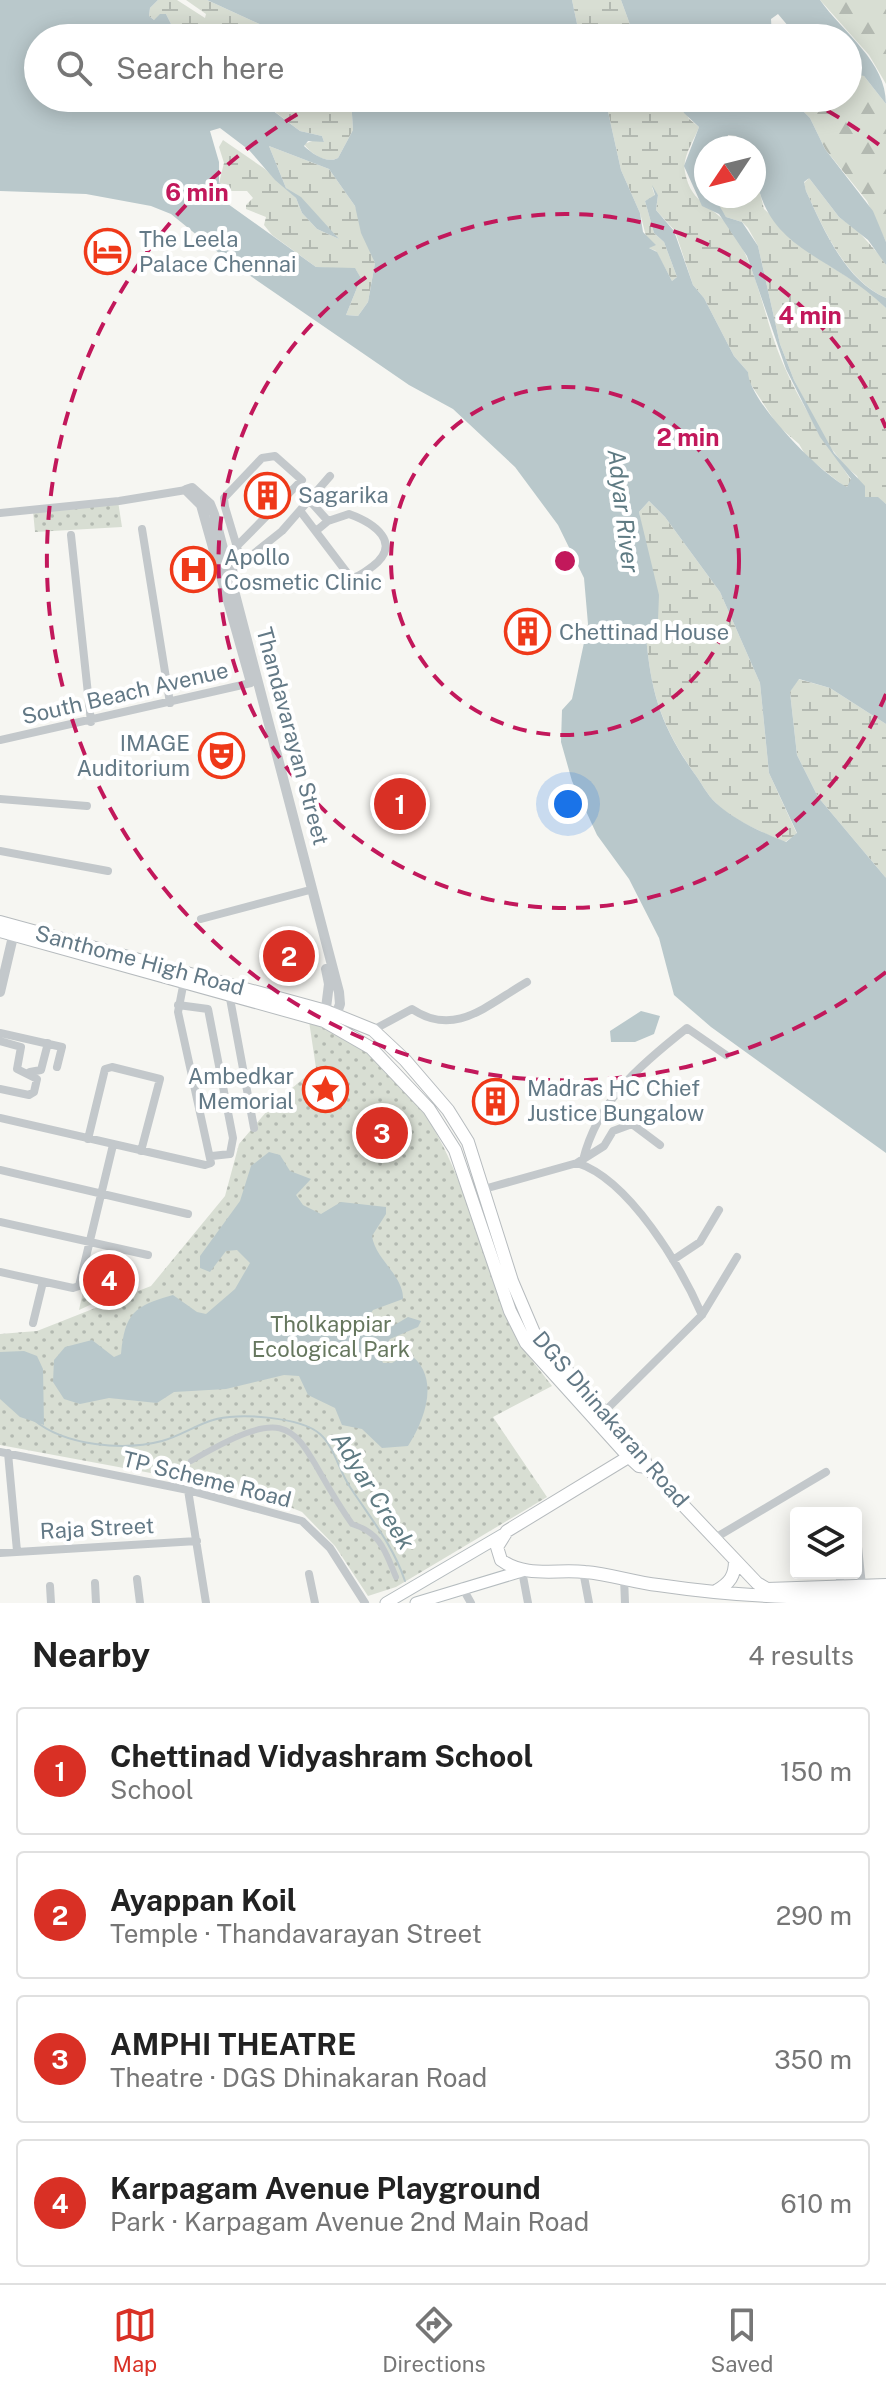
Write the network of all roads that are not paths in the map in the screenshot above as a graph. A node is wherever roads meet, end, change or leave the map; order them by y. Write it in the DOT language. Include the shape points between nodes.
graph roads {
  1 [pos="330,476"];
  2 [pos="296,487"];
  3 [pos="186,490"];
  4 [pos="224,498"];
  5 [pos="311,500"];
  6 [pos="210,504"];
  7 [pos="301,512"];
  8 [pos="0,513"];
  9 [pos="328,521"];
  10 [pos="142,529"];
  11 [pos="316,531"];
  12 [pos="71,535"];
  13 [pos="237,546"];
  14 [pos="242,564"];
  15 [pos="227,575"];
  16 [pos="254,680"];
  17 [pos="170,703"];
  18 [pos="91,722"];
  19 [pos="0,740"];
  20 [pos="0,799"];
  21 [pos="87,806"];
  22 [pos="287,807"];
  23 [pos="0,851"];
  24 [pos="108,871"];
  25 [pos="306,891"];
  26 [pos="201,919"];
  27 [pos="0,922"];
  28 [pos="0,931"];
  29 [pos="14,931"];
  30 [pos="184,981"];
  31 [pos="527,982"];
  32 [pos="1,986"];
  33 [pos="229,993"];
  34 [pos="178,1005"];
  35 [pos="330,1018"];
  36 [pos="373,1030"];
  37 [pos="0,1033"];
  38 [pos="28,1039"];
  39 [pos="0,1041"];
  40 [pos="48,1043"];
  41 [pos="726,1055"];
  42 [pos="57,1067"];
  43 [pos="0,1089"];
  44 [pos="0,1118"];
  45 [pos="254,1128"];
  46 [pos="88,1139"];
  47 [pos="113,1145"];
  48 [pos="660,1145"];
  49 [pos="141,1151"];
  50 [pos="212,1156"];
  51 [pos="580,1161"];
  52 [pos="0,1170"];
  53 [pos="484,1189"];
  54 [pos="102,1193"];
  55 [pos="719,1210"];
  56 [pos="188,1214"];
  57 [pos="0,1222"];
  58 [pos="91,1242"];
  59 [pos="148,1255"];
  60 [pos="737,1257"];
  61 [pos="673,1260"];
  62 [pos="0,1272"];
  63 [pos="43,1282"];
  64 [pos="702,1315"];
  65 [pos="33,1323"];
  66 [pos="603,1413"];
  67 [pos="4,1452"];
  68 [pos="634,1454"];
  69 [pos="191,1461"];
  70 [pos="826,1472"];
  71 [pos="188,1490"];
  72 [pos="502,1535"];
  73 [pos="715,1538"];
  74 [pos="197,1541"];
  75 [pos="17,1551"];
  76 [pos="0,1553"];
  77 [pos="735,1560"];
  78 [pos="522,1571"];
  79 [pos="583,1571"];
  80 [pos="309,1574"];
  81 [pos="396,1577"];
  82 [pos="624,1577"];
  83 [pos="137,1579"];
  84 [pos="861,1579"];
  85 [pos="840,1580"];
  86 [pos="95,1583"];
  87 [pos="886,1585"];
  88 [pos="50,1586"];
  89 [pos="862,1586"];
  90 [pos="462,1587"];
  91 [pos="711,1595"];
  92 [pos="732,1598"];
  93 [pos="771,1599"];
  94 [pos="828,1599"];
  95 [pos="879,1599"];
  96 [pos="51,1603"];
  97 [pos="96,1603"];
  98 [pos="140,1603"];
  99 [pos="206,1603"];
  100 [pos="315,1603"];
  101 [pos="365,1603"];
  102 [pos="386,1603"];
  103 [pos="416,1603"];
  104 [pos="471,1603"];
  105 [pos="528,1603"];
  106 [pos="589,1603"];
  107 [pos="625,1603"];
  108 [pos="811,1603"];
  1 -- 5 [label="street"];
  2 -- 4 [label="street" via="302,478 270,455"];
  2 -- 5 [label="street"];
  2 -- 13 [label="street"];
  3 -- 6 [label="street" via="200,492"];
  3 -- 8 [label="street"];
  3 -- 15 [label="street, Thandavarayan Street" via="201,505"];
  4 -- 6 [label="street"];
  4 -- 13 [label="street"];
  5 -- 7 [label="street"];
  5 -- 9 [label="street"];
  6 -- 15 [label="street, Thandavarayan Street"];
  7 -- 11 [label="street"];
  7 -- 14 [label="street"];
  9 -- 11 [label="street"];
  9 -- 11 [label="street" via="349,514 358,518 379,533 387,550 351,578"];
  10 -- 17 [label="street"];
  12 -- 18 [label="street"];
  13 -- 14 [label="street"];
  14 -- 15 [label="street"];
  15 -- 16 [label="street, Thandavarayan Street"];
  16 -- 17 [label="street, South Beach Avenue"];
  16 -- 22 [label="street, Thandavarayan Street"];
  17 -- 18 [label="street, South Beach Avenue"];
  18 -- 19 [label="street, South Beach Avenue"];
  20 -- 21 [label="street"];
  22 -- 25 [label="street, Thandavarayan Street"];
  22 -- 35 [label="street, Thandavarayan Street" via="339,992"];
  23 -- 24 [label="street"];
  25 -- 26 [label="street"];
  25 -- 35 [label="street, Thandavarayan Street" via="329,984"];
  27 -- 29 [label="main road, Santhome High Road"];
  28 -- 29 [label="main road, Santhome High Road"];
  29 -- 30 [label="main road, Santhome High Road"];
  29 -- 32 [label="street"];
  29 -- 35 [label="main road, Santhome High Road"];
  30 -- 33 [label="main road, Santhome High Road"];
  30 -- 34 [label="street"];
  31 -- 36 [label="street" via="465,1018 431,1021 412,1009"];
  33 -- 35 [label="main road, Santhome High Road"];
  33 -- 45 [label="street"];
  34 -- 50 [label="street"];
  34 -- 50 [label="street" via="208,1009 233,1138 230,1154"];
  35 -- 36 [label="main road, DGS Dhinakaran Road"];
  35 -- 68 [label="main road, DGS Dhinakaran Road" via="371,1048 429,1109 455,1150 526,1343"];
  36 -- 53 [label="main road, DGS Dhinakaran Road" via="448,1110 468,1142"];
  37 -- 38 [label="street"];
  38 -- 40 [label="street"];
  38 -- 40 [label="street" via="23,1071 41,1070"];
  39 -- 43 [label="street" via="21,1047 17,1069 37,1079 29,1095"];
  40 -- 42 [label="street" via="62,1047"];
  41 -- 51 [label="street" via="687,1028 616,1091 594,1124"];
  44 -- 46 [label="street"];
  46 -- 47 [label="street"];
  46 -- 49 [label="street" via="105,1071 112,1067 160,1079"];
  47 -- 49 [label="street"];
  47 -- 54 [label="street"];
  48 -- 51 [label="street" via="632,1124 623,1125"];
  49 -- 50 [label="street" via="205,1165"];
  51 -- 53 [label="street"];
  51 -- 61 [label="street" via="638,1212"];
  52 -- 54 [label="street"];
  53 -- 66 [label="main road, DGS Dhinakaran Road" via="535,1335"];
  54 -- 56 [label="street"];
  54 -- 58 [label="street"];
  55 -- 61 [label="street" via="700,1242"];
  57 -- 58 [label="street"];
  58 -- 59 [label="street"];
  58 -- 63 [label="street" via="78,1287"];
  60 -- 64 [label="street"];
  61 -- 64 [label="street"];
  62 -- 63 [label="street"];
  63 -- 65 [label="street"];
  64 -- 66 [label="street"];
  66 -- 68 [label="main road, DGS Dhinakaran Road"];
  67 -- 71 [label="street, TP Scheme Road"];
  67 -- 75 [label="street"];
  68 -- 72 [label="main road"];
  68 -- 73 [label="main road, DGS Dhinakaran Road" via="639,1466 647,1467"];
  69 -- 81 [label="street" via="234,1436 263,1427 285,1428 300,1438 352,1524 381,1540"];
  70 -- 73 [label="street"];
  71 -- 74 [label="street"];
  71 -- 101 [label="street, TP Scheme Road" via="302,1521 330,1548"];
  72 -- 78 [label="main road" via="497,1547 501,1560"];
  72 -- 102 [label="main road"];
  73 -- 77 [label="main road, DGS Dhinakaran Road"];
  74 -- 75 [label="street, Raja Street"];
  74 -- 99 [label="street"];
  75 -- 76 [label="street, Raja Street"];
  77 -- 85 [label="main road, DGS Dhinakaran Road" via="767,1589"];
  77 -- 91 [label="main road" via="729,1583"];
  78 -- 79 [label="main road"];
  78 -- 90 [label="main road"];
  78 -- 105 [label="street"];
  79 -- 82 [label="main road"];
  79 -- 106 [label="street"];
  80 -- 100 [label="street"];
  82 -- 91 [label="main road"];
  82 -- 107 [label="street"];
  83 -- 98 [label="street"];
  84 -- 89 [label="street"];
  85 -- 89 [label="main road, DGS Dhinakaran Road"];
  86 -- 97 [label="street"];
  87 -- 89 [label="main road, DGS Dhinakaran Road"];
  88 -- 96 [label="street"];
  90 -- 103 [label="main road"];
  90 -- 104 [label="street"];
  91 -- 92 [label="main road"];
  92 -- 93 [label="main road"];
  93 -- 94 [label="main road"];
  94 -- 95 [label="main road"];
  94 -- 108 [label="street"];
}
